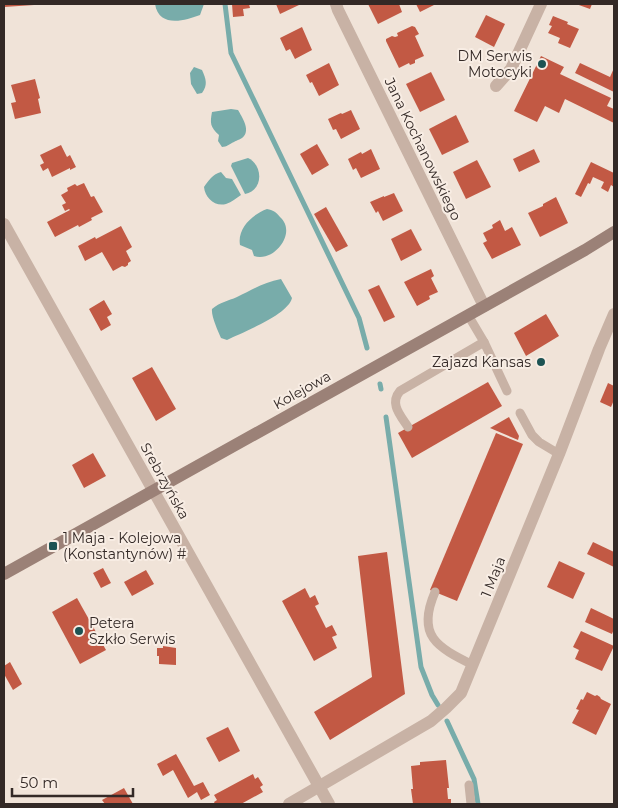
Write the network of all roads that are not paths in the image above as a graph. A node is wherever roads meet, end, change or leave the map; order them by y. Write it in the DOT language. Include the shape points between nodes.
graph roads {
  1 [pos="336,4"];
  2 [pos="541,4"];
  3 [pos="496,86"];
  4 [pos="4,224"];
  5 [pos="614,232"];
  6 [pos="484,306"];
  7 [pos="614,314"];
  8 [pos="468,315"];
  9 [pos="484,342"];
  10 [pos="507,391"];
  11 [pos="520,413"];
  12 [pos="408,427"];
  13 [pos="559,454"];
  14 [pos="153,490"];
  15 [pos="4,574"];
  16 [pos="435,592"];
  17 [pos="473,665"];
  18 [pos="469,785"];
  19 [pos="319,787"];
  20 [pos="289,804"];
  21 [pos="329,804"];
  22 [pos="471,804"];
  1 -- 6 [label="street, Jana Kochanowskiego"];
  2 -- 3 [label="street" via="510,69"];
  4 -- 14 [label="street, Srebrzyńska"];
  5 -- 6 [label="street, Kolejowa"];
  6 -- 8 [label="street, Kolejowa"];
  7 -- 13 [label="street, 1 Maja"];
  8 -- 9 [label="lane"];
  8 -- 14 [label="street, Kolejowa"];
  9 -- 10 [label="lane"];
  9 -- 12 [label="lane" via="395,396 396,408"];
  11 -- 13 [label="lane" via="532,435"];
  13 -- 17 [label="street, 1 Maja"];
  14 -- 15 [label="street, Kolejowa"];
  14 -- 19 [label="street, Srebrzyńska"];
  16 -- 17 [label="lane" via="428,613 430,634 449,653"];
  17 -- 19 [label="street, 1 Maja" via="461,693 431,721"];
  18 -- 22 [label="lane"];
  19 -- 20 [label="street, 1 Maja"];
  19 -- 21 [label="street, Srebrzyńska"];
}
